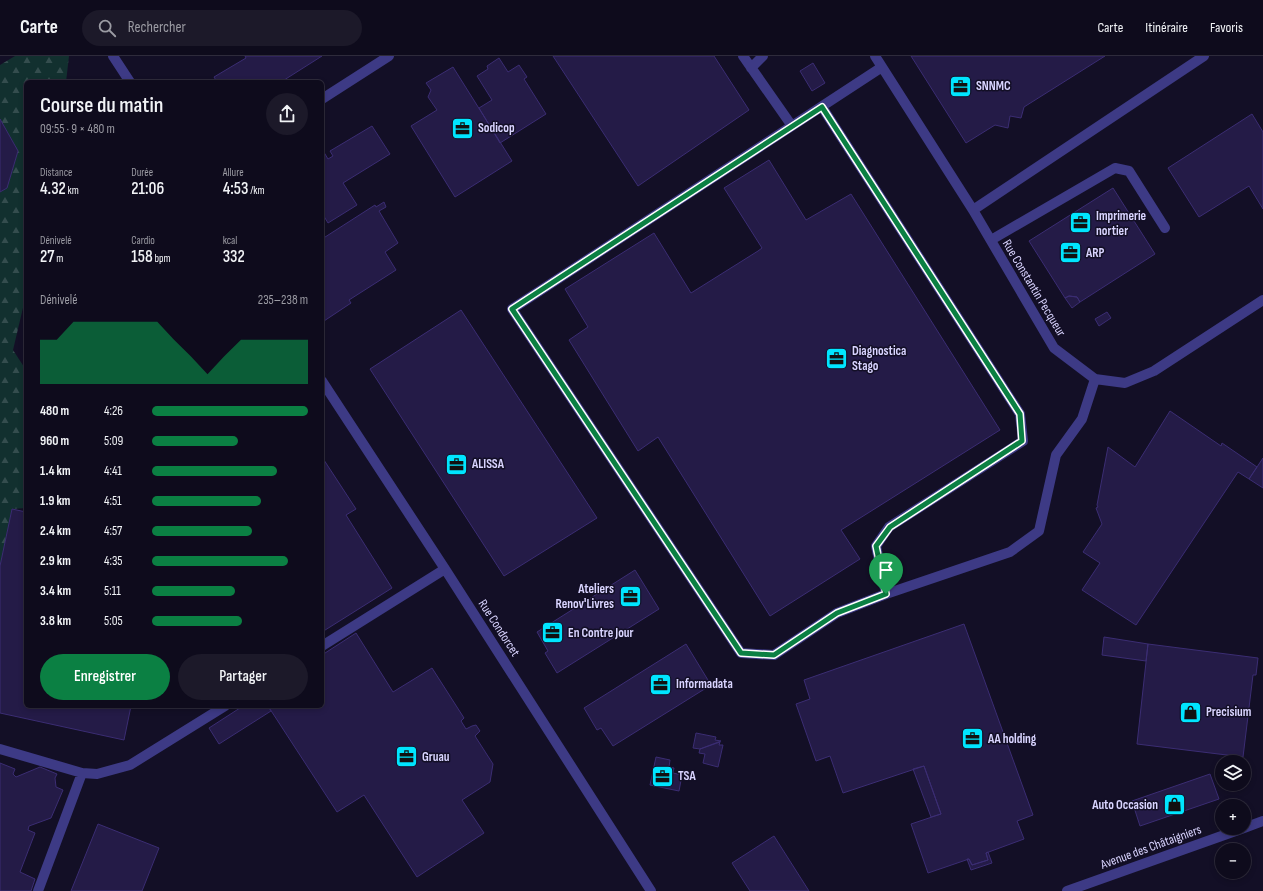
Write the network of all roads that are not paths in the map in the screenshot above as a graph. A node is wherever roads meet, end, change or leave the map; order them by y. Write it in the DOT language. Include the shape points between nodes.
graph roads {
  1 [pos="113,56"];
  2 [pos="389,56"];
  3 [pos="743,56"];
  4 [pos="763,56"];
  5 [pos="875,56"];
  6 [pos="1204,56"];
  7 [pos="882,67"];
  8 [pos="751,68"];
  9 [pos="129,80"];
  10 [pos="324,98"];
  11 [pos="822,107"];
  12 [pos="792,126"];
  13 [pos="973,210"];
  14 [pos="1165,228"];
  15 [pos="991,240"];
  16 [pos="1263,300"];
  17 [pos="1096,379"];
  18 [pos="324,384"];
  19 [pos="445,569"];
  20 [pos="886,594"];
  21 [pos="324,645"];
  22 [pos="222,708"];
  23 [pos="0,749"];
  24 [pos="82,773"];
  25 [pos="1263,821"];
  26 [pos="1251,825"];
  27 [pos="1224,835"];
  28 [pos="38,891"];
  29 [pos="651,891"];
  30 [pos="1067,891"];
  1 -- 9 [label="street"];
  2 -- 10 [label="street"];
  3 -- 8 [label="street"];
  4 -- 8 [label="street"];
  5 -- 7 [label="street, Rue Constantin Pecqueur"];
  6 -- 13 [label="street"];
  7 -- 11 [label="street"];
  7 -- 13 [label="street, Rue Constantin Pecqueur"];
  8 -- 12 [label="street"];
  11 -- 12 [label="street"];
  11 -- 20 [label="street" via="1020,414 1022,441 890,527 876,546"];
  12 -- 20 [label="street" via="512,309 741,653 774,655 837,613"];
  13 -- 15 [label="street, Rue Constantin Pecqueur"];
  14 -- 15 [label="street" via="1128,171 1115,168"];
  15 -- 17 [label="street, Rue Constantin Pecqueur" via="1054,348"];
  16 -- 17 [label="street, Rue Constantin Pecqueur" via="1154,371 1125,383"];
  17 -- 20 [label="street" via="1082,419 1056,454 1039,531 1010,552"];
  18 -- 19 [label="street, Rue Condorcet"];
  19 -- 21 [label="street"];
  19 -- 29 [label="street, Rue Condorcet"];
  22 -- 24 [label="street" via="130,765 97,774"];
  23 -- 24 [label="street"];
  24 -- 28 [label="street"];
  25 -- 26 [label="street, Avenue des Châtaigniers"];
  27 -- 30 [label="street, Avenue des Châtaigniers"];
}
